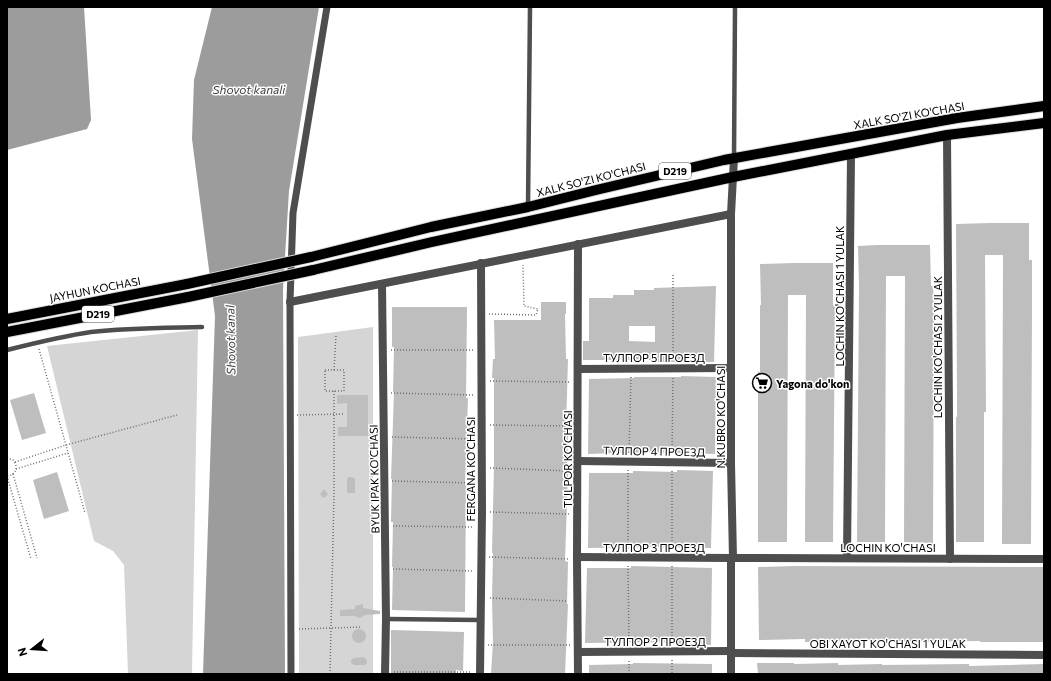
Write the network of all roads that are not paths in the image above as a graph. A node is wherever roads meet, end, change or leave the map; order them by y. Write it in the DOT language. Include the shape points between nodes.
graph roads {
  1 [pos="327,7"];
  2 [pos="530,7"];
  3 [pos="736,7"];
  4 [pos="1044,106"];
  5 [pos="1044,123"];
  6 [pos="947,135"];
  7 [pos="851,154"];
  8 [pos="734,158"];
  9 [pos="733,177"];
  10 [pos="528,207"];
  11 [pos="731,214"];
  12 [pos="578,244"];
  13 [pos="481,263"];
  14 [pos="187,284"];
  15 [pos="382,284"];
  16 [pos="290,302"];
  17 [pos="7,318"];
  18 [pos="202,327"];
  19 [pos="7,332"];
  20 [pos="7,350"];
  21 [pos="731,368"];
  22 [pos="578,369"];
  23 [pos="578,461"];
  24 [pos="731,463"];
  25 [pos="577,558"];
  26 [pos="732,558"];
  27 [pos="847,558"];
  28 [pos="950,559"];
  29 [pos="1044,559"];
  30 [pos="386,619"];
  31 [pos="480,620"];
  32 [pos="578,649"];
  33 [pos="731,652"];
  34 [pos="1044,655"];
  35 [pos="385,673"];
  36 [pos="480,673"];
  37 [pos="292,674"];
  38 [pos="578,674"];
  39 [pos="731,674"];
  1 -- 16 [label="street" via="293,213"];
  2 -- 10 [label="lane"];
  3 -- 8 [label="lane"];
  4 -- 8 [label="main road, XALK SO'ZI KO'CHASI / D219" via="957,118"];
  5 -- 6 [label="main road, D219"];
  6 -- 7 [label="main road, D219"];
  6 -- 28 [label="street, LOCHIN KO'CHASI 2 YULAK"];
  7 -- 9 [label="main road, D219"];
  7 -- 27 [label="street, LOCHIN KO'CHASI 1 YULAK"];
  8 -- 9 [label="street, N.KUBRO KO'CHASI"];
  8 -- 10 [label="main road, XALK SO'ZI KO'CHASI / D219"];
  9 -- 11 [label="street, N.KUBRO KO'CHASI"];
  9 -- 19 [label="main road, D219, bridge" via="188,297"];
  10 -- 14 [label="main road, XALK SO'ZI KO'CHASI / D219, bridge"];
  11 -- 12 [label="street"];
  11 -- 21 [label="street, N.KUBRO KO'CHASI"];
  12 -- 13 [label="street"];
  12 -- 22 [label="street, TULPOR KO'CHASI"];
  13 -- 15 [label="street"];
  13 -- 31 [label="street, FERGANA KO'CHASI"];
  14 -- 17 [label="main road, JAYHUN KOCHASI / D219"];
  15 -- 16 [label="street"];
  15 -- 30 [label="street, BYUK IPAK KO'CHASI"];
  16 -- 37 [label="street"];
  18 -- 20 [label="lane" via="90,332"];
  21 -- 22 [label="street, ТУЛПОР 5 ПРОЕЗД"];
  21 -- 24 [label="street, N.KUBRO KO'CHASI"];
  22 -- 23 [label="street, TULPOR KO'CHASI"];
  23 -- 24 [label="street, ТУЛПОР 4 ПРОЕЗД"];
  23 -- 25 [label="street, TULPOR KO'CHASI"];
  24 -- 26 [label="street, N.KUBRO KO'CHASI"];
  25 -- 26 [label="street, ТУЛПОР 3 ПРОЕЗД"];
  25 -- 32 [label="street, TULPOR KO'CHASI"];
  26 -- 27 [label="street, LOCHIN KO'CHASI"];
  26 -- 33 [label="street, N.KUBRO KO'CHASI"];
  27 -- 28 [label="street, LOCHIN KO'CHASI"];
  28 -- 29 [label="street, LOCHIN KO'CHASI"];
  30 -- 31 [label="lane"];
  30 -- 35 [label="street, BYUK IPAK KO'CHASI"];
  31 -- 36 [label="street, FERGANA KO'CHASI"];
  32 -- 33 [label="street, ТУЛПОР 2 ПРОЕЗД"];
  32 -- 38 [label="street, TULPOR KO'CHASI"];
  33 -- 34 [label="street, OBI XAYOT KO'CHASI 1 YULAK"];
  33 -- 39 [label="street, N.KUBRO KO'CHASI"];
}
